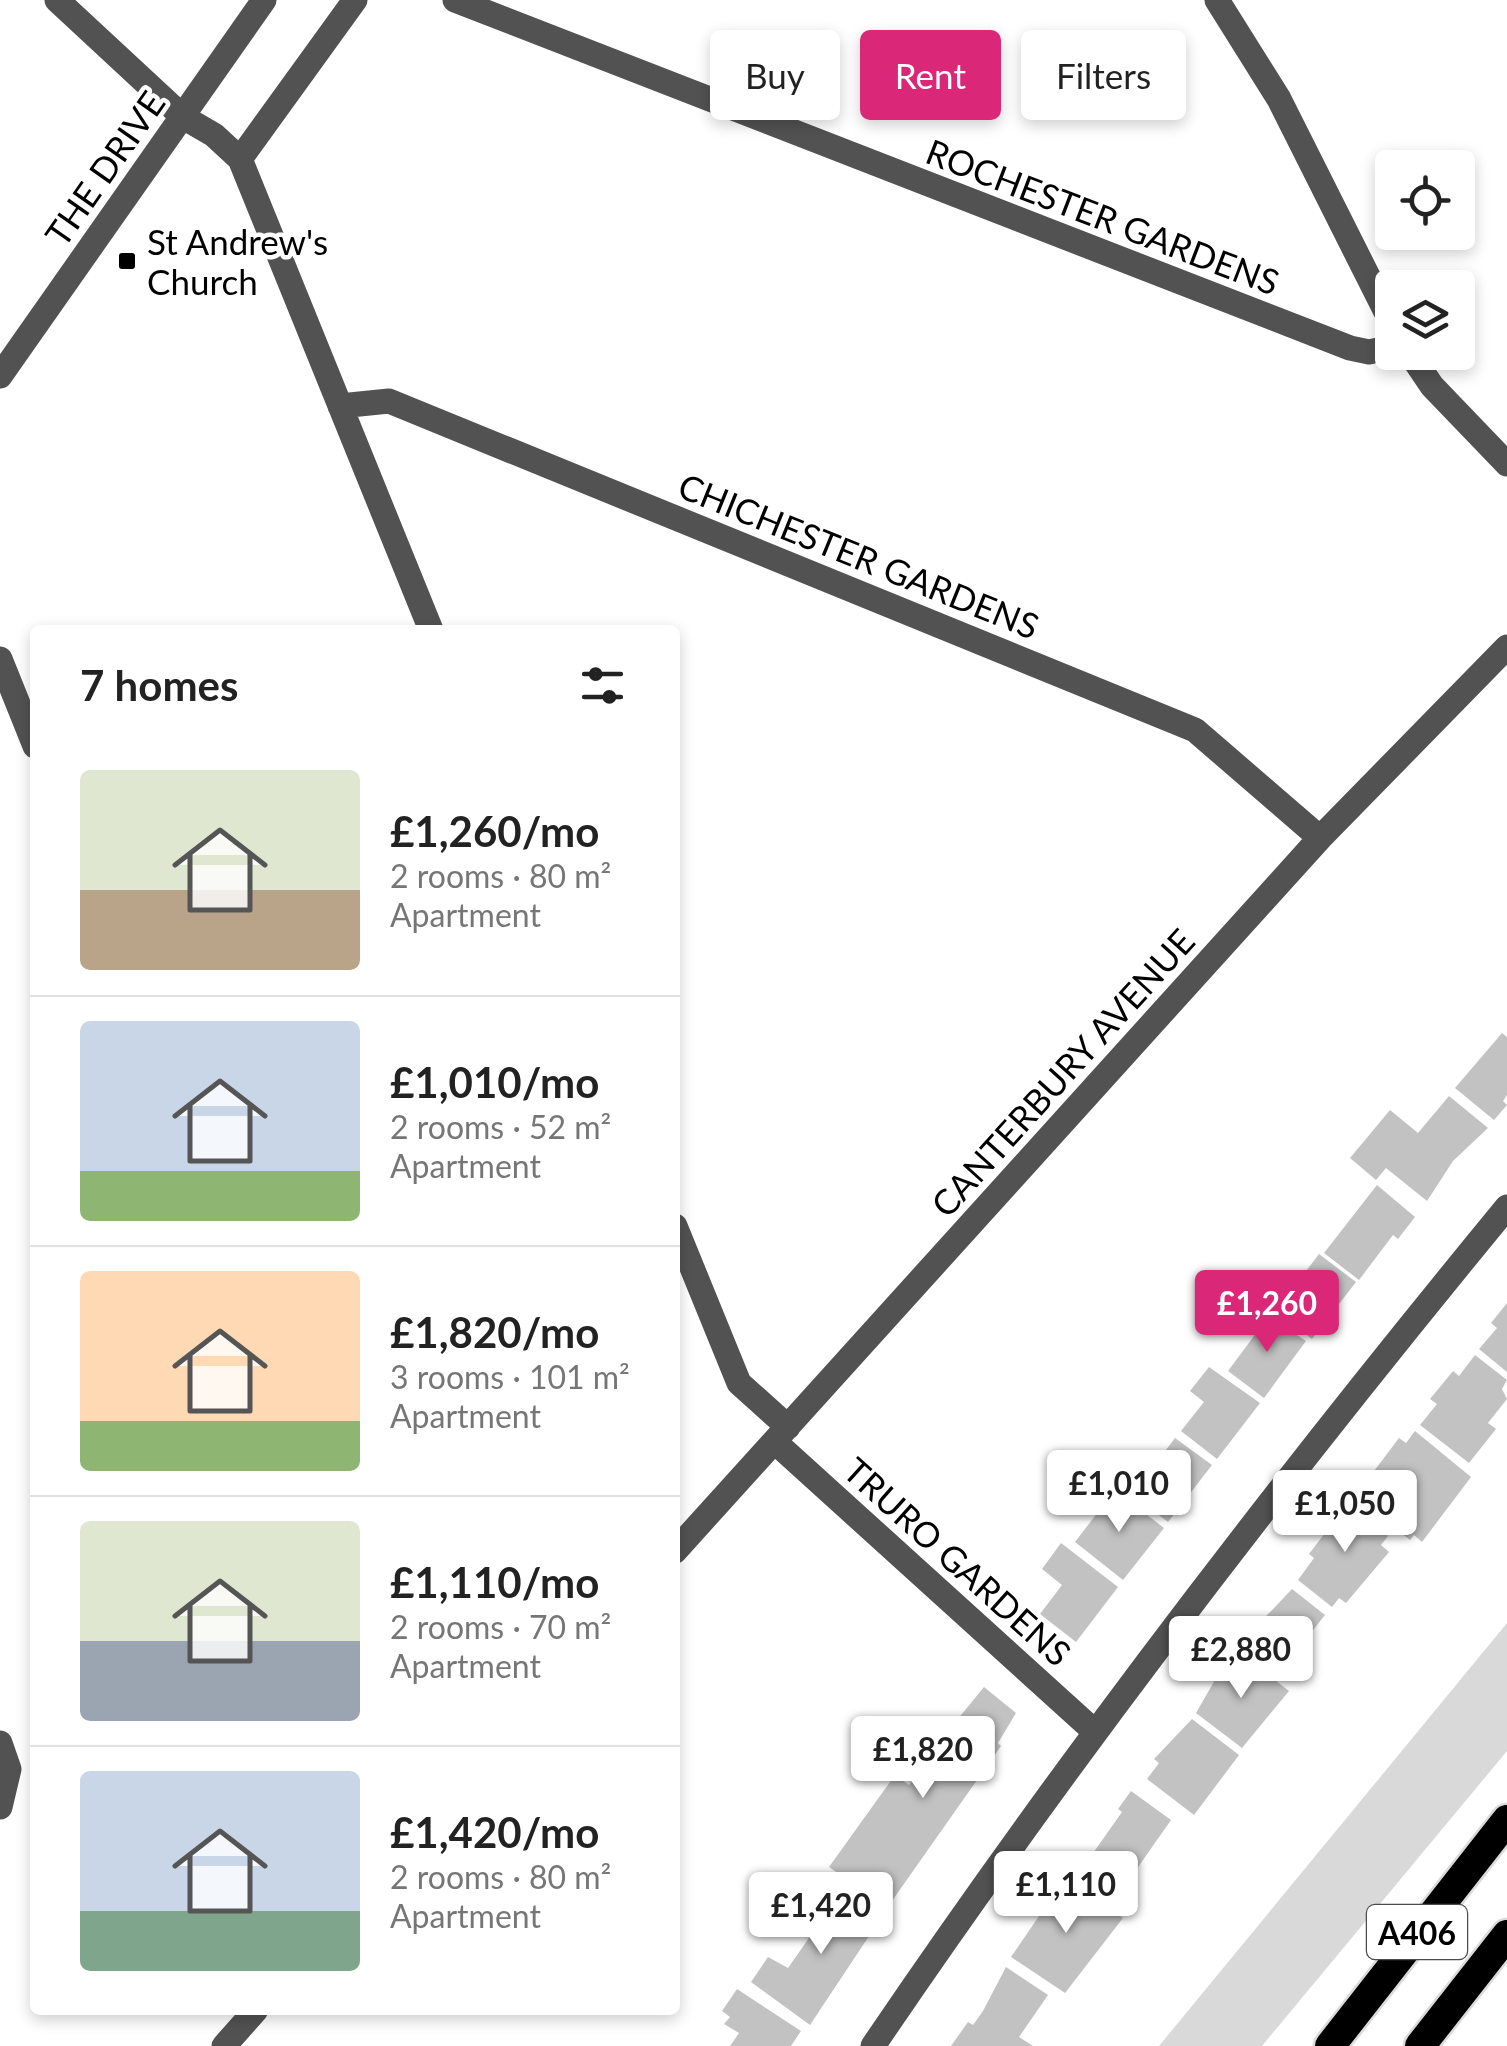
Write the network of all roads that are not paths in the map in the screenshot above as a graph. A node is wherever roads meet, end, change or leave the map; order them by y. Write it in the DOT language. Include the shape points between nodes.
graph roads {
  1 [pos="57,0"];
  2 [pos="264,0"];
  3 [pos="355,0"];
  4 [pos="456,0"];
  5 [pos="1217,0"];
  6 [pos="183,117"];
  7 [pos="240,159"];
  8 [pos="1375,290"];
  9 [pos="1375,351"];
  10 [pos="1421,370"];
  11 [pos="0,376"];
  12 [pos="340,406"];
  13 [pos="1507,464"];
  14 [pos="429,625"];
  15 [pos="1507,647"];
  16 [pos="0,659"];
  17 [pos="30,734"];
  18 [pos="1320,838"];
  19 [pos="1507,1207"];
  20 [pos="680,1238"];
  21 [pos="782,1434"];
  22 [pos="680,1546"];
  23 [pos="1094,1731"];
  24 [pos="0,1743"];
  25 [pos="0,1808"];
  26 [pos="1507,1820"];
  27 [pos="1507,1935"];
  28 [pos="252,2015"];
  29 [pos="224,2046"];
  30 [pos="874,2046"];
  31 [pos="1330,2046"];
  32 [pos="1420,2046"];
  1 -- 6 [label="street"];
  2 -- 6 [label="street, THE DRIVE"];
  3 -- 7 [label="street"];
  4 -- 9 [label="street, ROCHESTER GARDENS" via="1230,303 1350,348"];
  5 -- 8 [label="street" via="1279,98"];
  6 -- 7 [label="street"];
  6 -- 11 [label="street, THE DRIVE"];
  7 -- 12 [label="street"];
  10 -- 13 [label="street"];
  12 -- 14 [label="street"];
  12 -- 18 [label="street, CHICHESTER GARDENS" via="389,401 1194,730"];
  15 -- 18 [label="street, CANTERBURY AVENUE"];
  16 -- 17 [label="street"];
  18 -- 21 [label="street, CANTERBURY AVENUE"];
  19 -- 23 [label="street"];
  20 -- 21 [label="street, TRURO GARDENS" via="739,1383"];
  21 -- 22 [label="street, CANTERBURY AVENUE"];
  21 -- 23 [label="street, TRURO GARDENS"];
  23 -- 30 [label="street"];
  24 -- 25 [label="street" via="9,1769"];
  26 -- 31 [label="highway, A406"];
  27 -- 32 [label="highway, A406"];
  28 -- 29 [label="street"];
}
